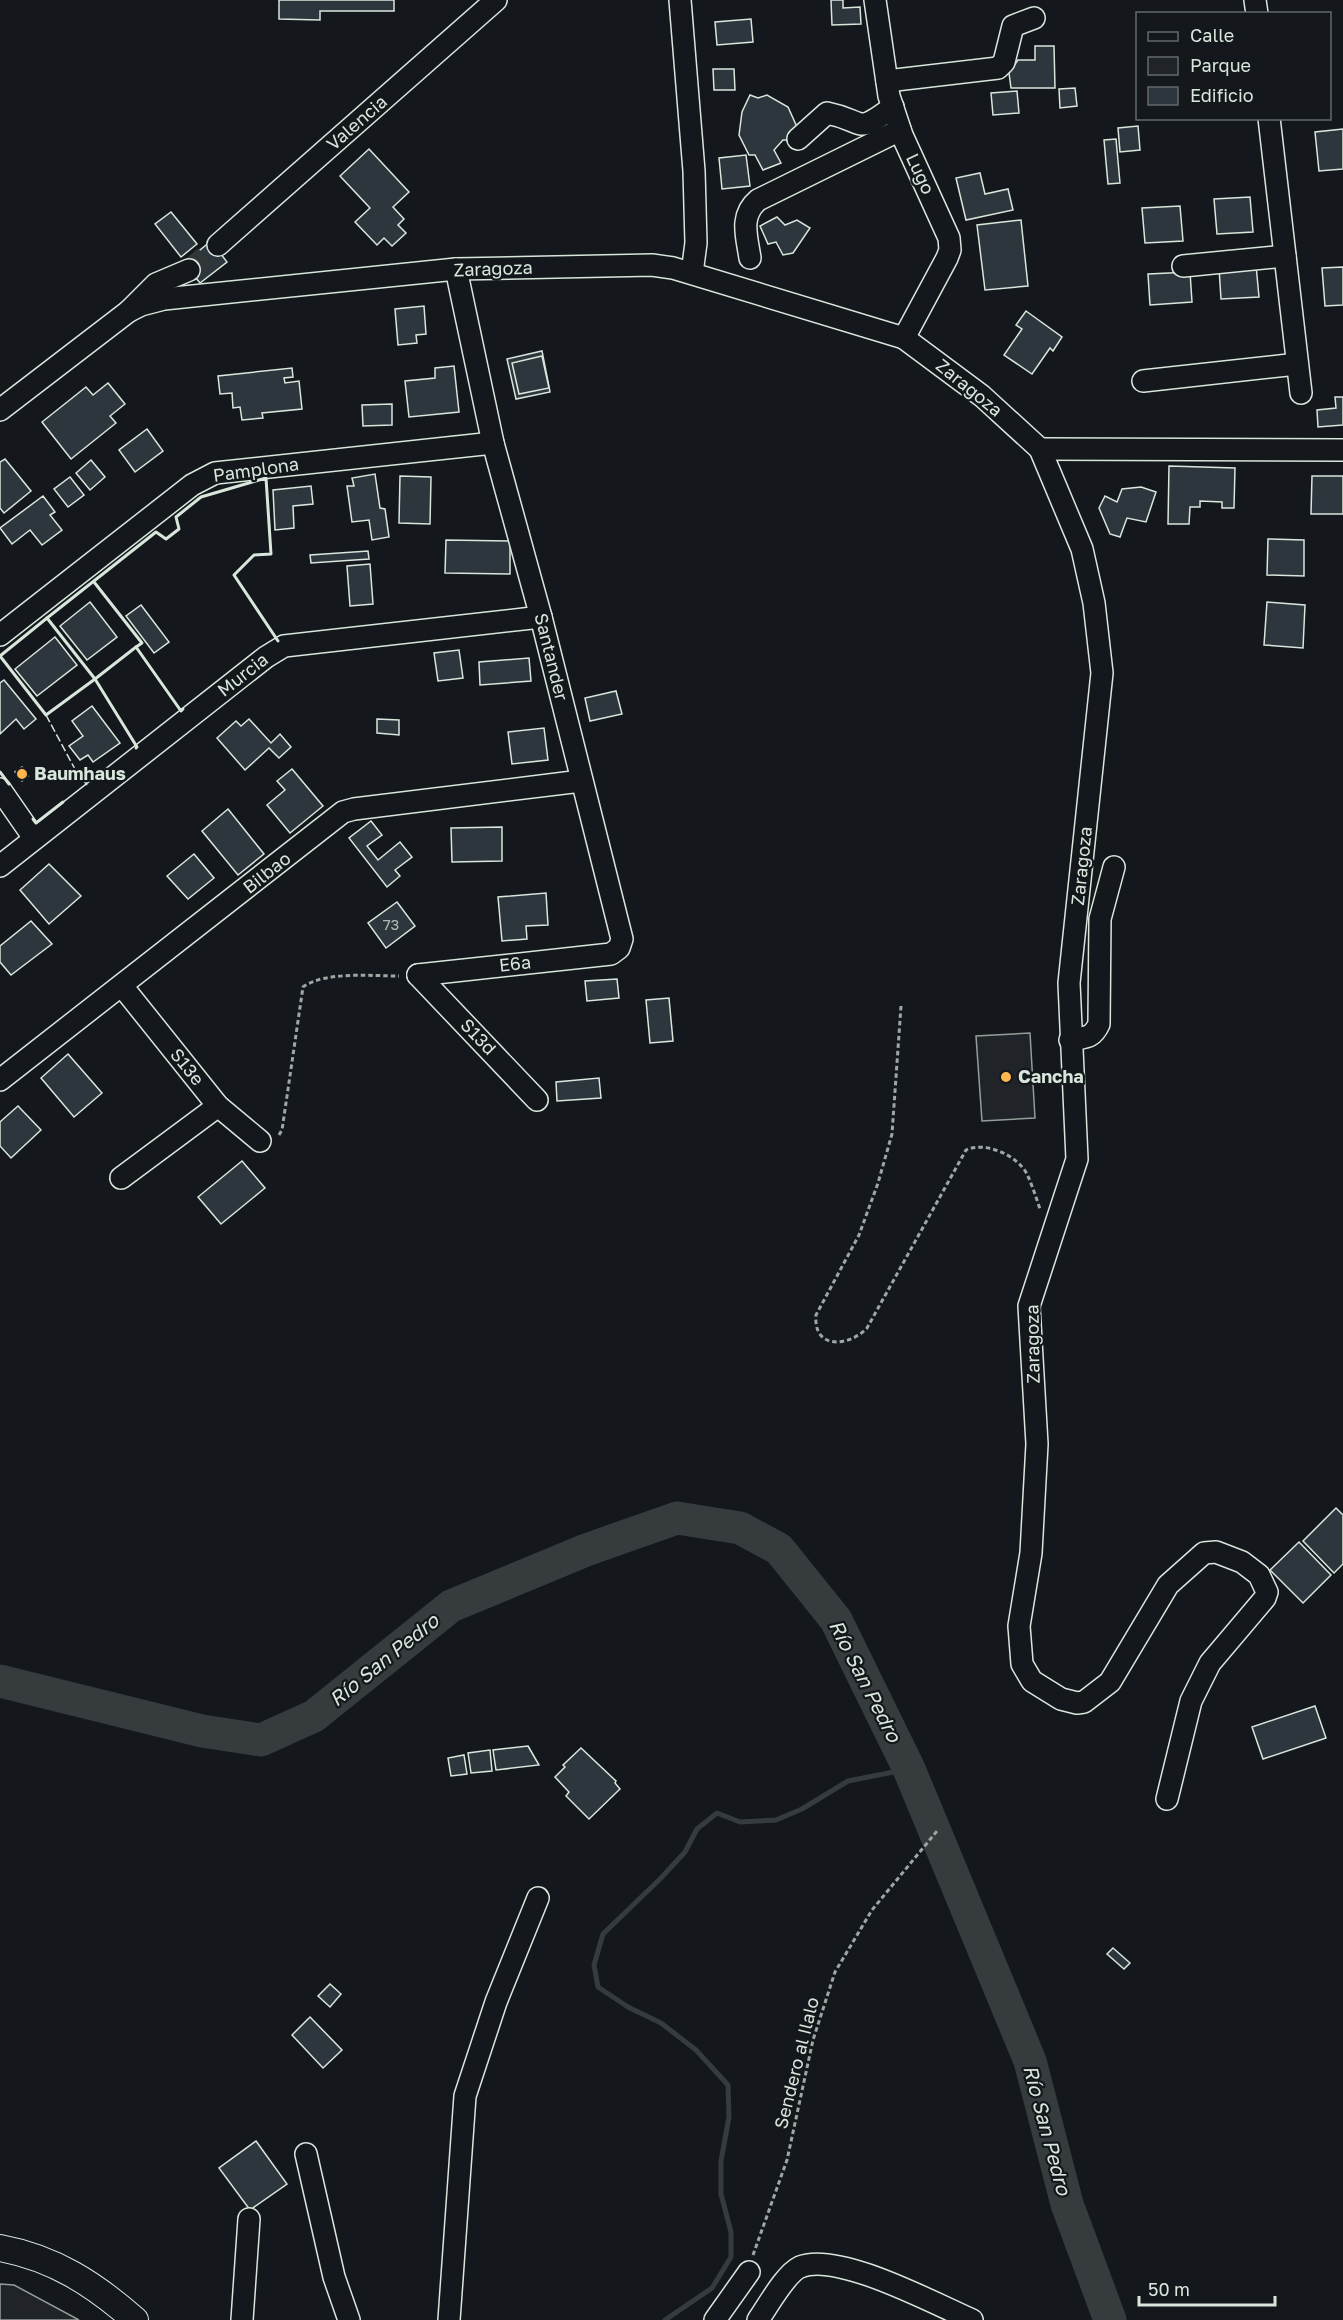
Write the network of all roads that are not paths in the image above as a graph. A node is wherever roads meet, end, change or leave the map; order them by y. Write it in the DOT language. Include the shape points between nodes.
graph roads {
  1 [pos="496,0"];
  2 [pos="680,0"];
  3 [pos="875,0"];
  4 [pos="1034,18"];
  5 [pos="887,81"];
  6 [pos="893,107"];
  7 [pos="1269,120"];
  8 [pos="900,130"];
  9 [pos="798,139"];
  10 [pos="218,245"];
  11 [pos="1285,256"];
  12 [pos="750,258"];
  13 [pos="1183,266"];
  14 [pos="456,269"];
  15 [pos="189,270"];
  16 [pos="692,273"];
  17 [pos="129,311"];
  18 [pos="904,338"];
  19 [pos="1297,364"];
  20 [pos="1143,381"];
  21 [pos="1301,393"];
  22 [pos="0,408"];
  23 [pos="493,443"];
  24 [pos="1040,449"];
  25 [pos="1343,450"];
  26 [pos="541,617"];
  27 [pos="0,635"];
  28 [pos="581,781"];
  29 [pos="0,789"];
  30 [pos="34,838"];
  31 [pos="0,866"];
  32 [pos="1114,867"];
  33 [pos="611,954"];
  34 [pos="418,975"];
  35 [pos="122,986"];
  36 [pos="1070,1040"];
  37 [pos="0,1080"];
  38 [pos="537,1100"];
  39 [pos="218,1106"];
  40 [pos="260,1140"];
  41 [pos="120,1178"];
  42 [pos="1167,1799"];
  43 [pos="538,1898"];
  44 [pos="306,2154"];
  45 [pos="249,2218"];
  46 [pos="0,2248"];
  47 [pos="750,2266"];
  48 [pos="135,2320"];
  49 [pos="242,2320"];
  50 [pos="349,2320"];
  51 [pos="449,2320"];
  52 [pos="715,2320"];
  53 [pos="758,2320"];
  54 [pos="972,2320"];
  1 -- 10 [label="street, Valencia"];
  2 -- 16 [label="street" via="694,171 696,243"];
  3 -- 5 [label="street, Lugo"];
  4 -- 5 [label="street" via="1012,26 1004,62 998,68"];
  5 -- 6 [label="street, Lugo"];
  6 -- 8 [label="street, Lugo"];
  6 -- 9 [label="street" via="865,125 827,113"];
  7 -- 11 [label="street"];
  8 -- 12 [label="street" via="752,205 744,221"];
  8 -- 18 [label="street, Lugo" via="949,238 950,250"];
  11 -- 13 [label="street"];
  11 -- 19 [label="street"];
  14 -- 16 [label="street, Zaragoza" via="652,265"];
  14 -- 17 [label="street, Zaragoza" via="164,298"];
  14 -- 23 [label="street, Santander"];
  15 -- 17 [label="street" via="156,284"];
  16 -- 18 [label="street, Zaragoza"];
  17 -- 22 [label="street"];
  18 -- 24 [label="street, Zaragoza" via="982,396"];
  19 -- 20 [label="street"];
  19 -- 21 [label="street"];
  23 -- 26 [label="street, Santander"];
  23 -- 27 [label="street, Pamplona" via="215,473 192,485"];
  24 -- 25 [label="street"];
  24 -- 36 [label="street, Zaragoza" via="1082,549 1094,603 1102,673 1069,983"];
  26 -- 28 [label="street, Santander"];
  26 -- 30 [label="street, Murcia" via="284,646"];
  28 -- 33 [label="street, Santander" via="622,939"];
  28 -- 35 [label="street, Bilbao" via="344,813"];
  29 -- 30 [label="street"];
  30 -- 31 [label="street, Murcia"];
  32 -- 36 [label="street" via="1100,919 1099,1023 1090,1036"];
  33 -- 34 [label="street, E6a"];
  34 -- 38 [label="street, S13d"];
  35 -- 37 [label="street, Bilbao"];
  35 -- 39 [label="street, S13e"];
  36 -- 42 [label="street, Zaragoza" via="1077,1160 1029,1306 1037,1444 1031,1553 1019,1626 1022,1664 1032,1681 1060,1699 1084,1702 1110,1682 1168,1585 1204,1553 1216,1552 1242,1562 1259,1575 1267,1592 1265,1598 1210,1663 1191,1701"];
  39 -- 40 [label="street, S13e"];
  39 -- 41 [label="street"];
  43 -- 51 [label="street" via="496,2002 465,2096"];
  44 -- 50 [label="street" via="334,2277"];
  45 -- 49 [label="street"];
  46 -- 48 [label="main road" via="60,2266 106,2294"];
  47 -- 52 [label="street"];
  53 -- 54 [label="street" via="787,2279 799,2268 817,2262 858,2270"];
}
